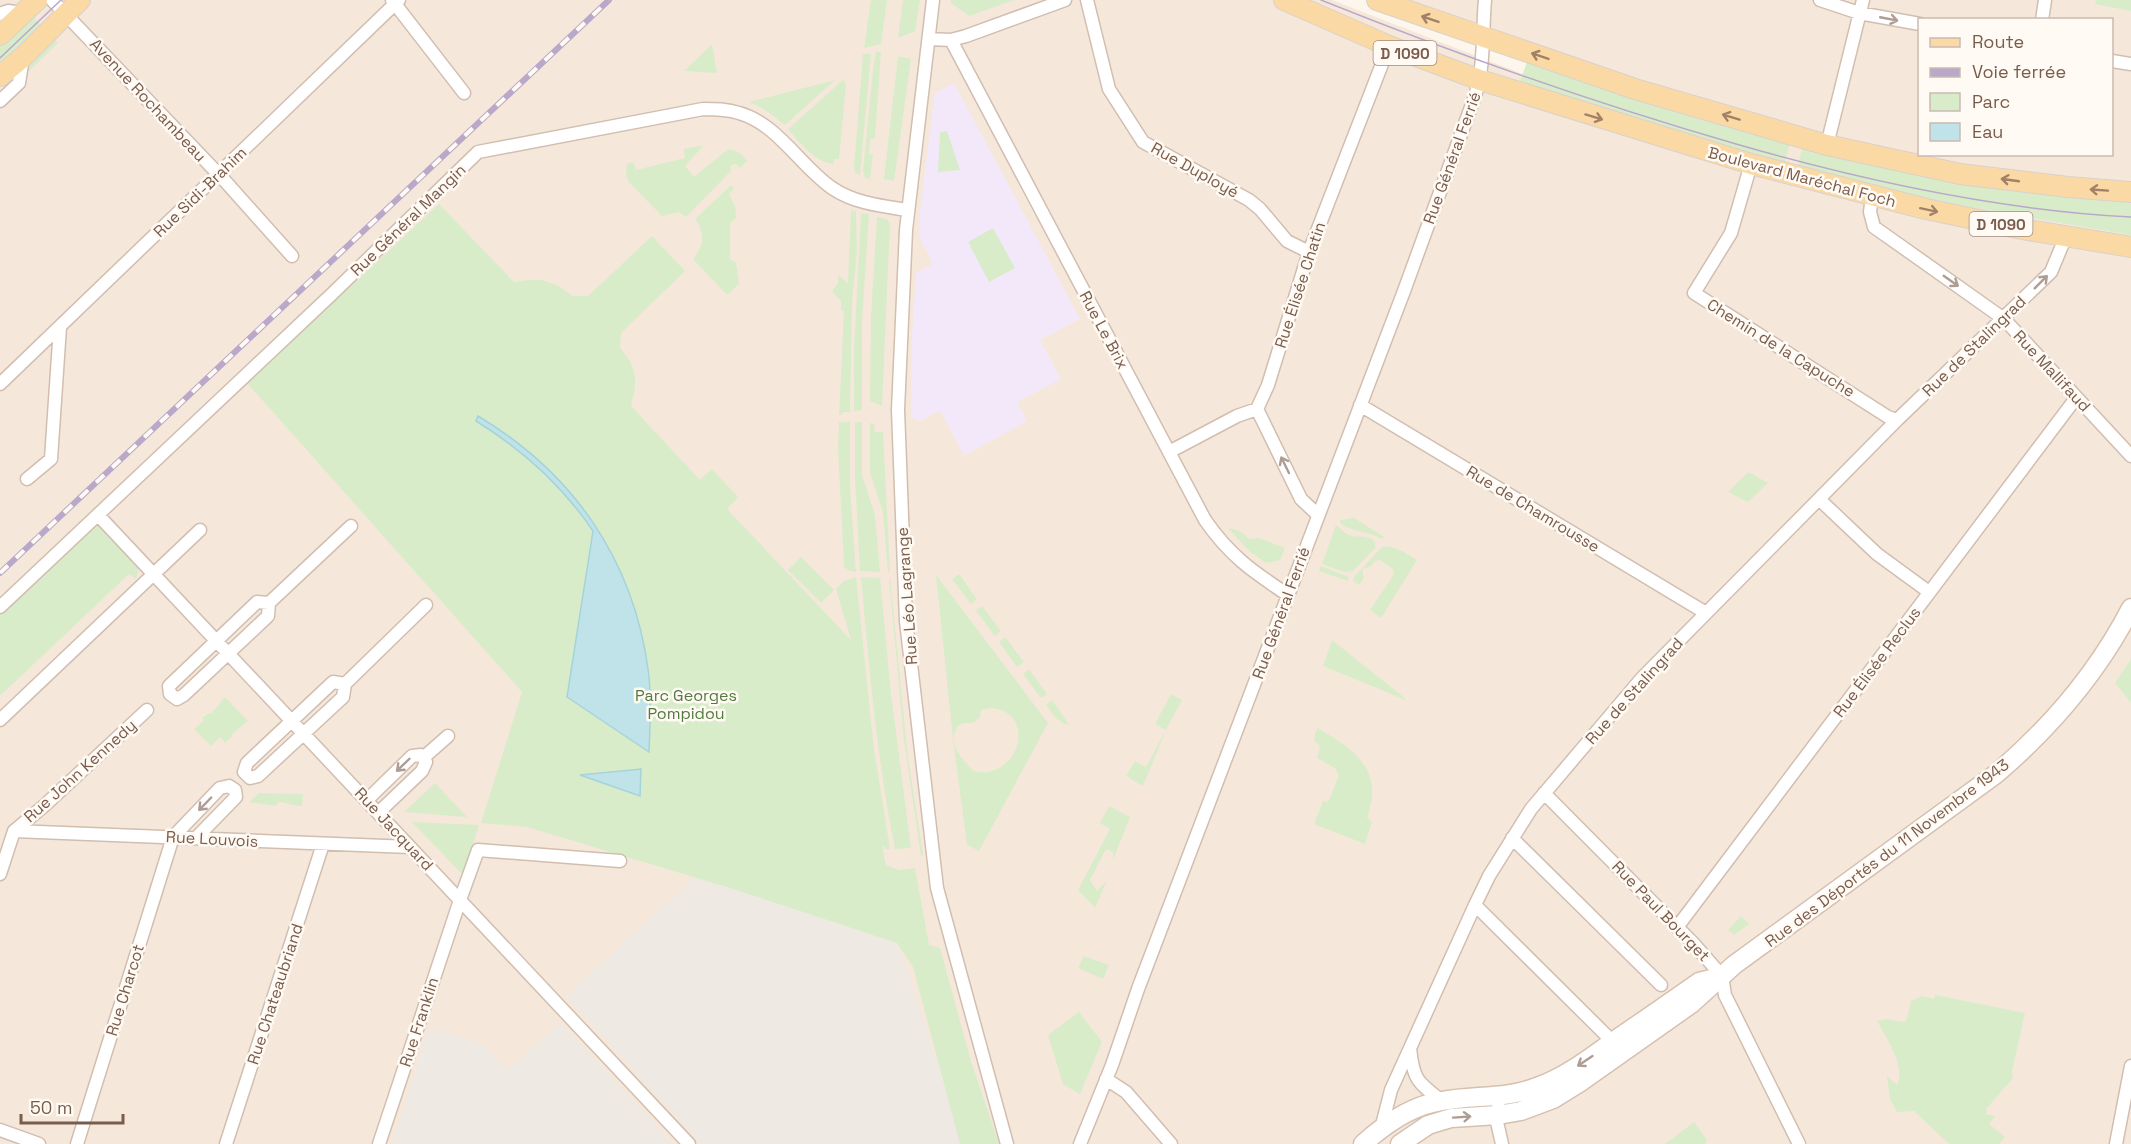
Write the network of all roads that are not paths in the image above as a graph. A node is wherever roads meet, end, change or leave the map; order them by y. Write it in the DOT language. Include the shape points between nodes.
graph roads {
  1 [pos="37,0"];
  2 [pos="933,0"];
  3 [pos="1065,0"];
  4 [pos="1087,0"];
  5 [pos="1284,0"];
  6 [pos="1377,0"];
  7 [pos="1485,0"];
  8 [pos="1820,0"];
  9 [pos="1863,0"];
  10 [pos="2045,0"];
  11 [pos="395,1"];
  12 [pos="66,4"];
  13 [pos="1859,13"];
  14 [pos="0,14"];
  15 [pos="22,14"];
  16 [pos="2042,18"];
  17 [pos="1918,24"];
  18 [pos="0,35"];
  19 [pos="1482,37"];
  20 [pos="929,39"];
  21 [pos="951,40"];
  22 [pos="1389,46"];
  23 [pos="23,57"];
  24 [pos="2113,61"];
  25 [pos="2131,64"];
  26 [pos="0,76"];
  27 [pos="1480,81"];
  28 [pos="464,93"];
  29 [pos="0,101"];
  30 [pos="1827,145"];
  31 [pos="1751,164"];
  32 [pos="218,175"];
  33 [pos="2131,192"];
  34 [pos="1872,197"];
  35 [pos="907,210"];
  36 [pos="2066,236"];
  37 [pos="2131,247"];
  38 [pos="1309,252"];
  39 [pos="292,256"];
  40 [pos="2004,319"];
  41 [pos="60,327"];
  42 [pos="0,384"];
  43 [pos="2076,398"];
  44 [pos="1360,405"];
  45 [pos="1257,409"];
  46 [pos="1897,420"];
  47 [pos="1169,452"];
  48 [pos="2131,456"];
  49 [pos="27,479"];
  50 [pos="1820,500"];
  51 [pos="98,515"];
  52 [pos="1318,515"];
  53 [pos="351,526"];
  54 [pos="200,530"];
  55 [pos="154,573"];
  56 [pos="1929,592"];
  57 [pos="1288,595"];
  58 [pos="269,603"];
  59 [pos="426,605"];
  60 [pos="0,607"];
  61 [pos="2131,608"];
  62 [pos="1706,613"];
  63 [pos="217,641"];
  64 [pos="228,654"];
  65 [pos="345,684"];
  66 [pos="147,710"];
  67 [pos="0,720"];
  68 [pos="292,721"];
  69 [pos="305,733"];
  70 [pos="448,736"];
  71 [pos="423,758"];
  72 [pos="1544,793"];
  73 [pos="367,800"];
  74 [pos="378,813"];
  75 [pos="14,831"];
  76 [pos="173,837"];
  77 [pos="196,838"];
  78 [pos="1512,838"];
  79 [pos="323,844"];
  80 [pos="410,847"];
  81 [pos="620,861"];
  82 [pos="0,874"];
  83 [pos="460,900"];
  84 [pos="1475,904"];
  85 [pos="1678,926"];
  86 [pos="1722,976"];
  87 [pos="1661,985"];
  88 [pos="1613,1042"];
  89 [pos="1410,1046"];
  90 [pos="2131,1066"];
  91 [pos="1106,1079"];
  92 [pos="1499,1096"];
  93 [pos="1442,1101"];
  94 [pos="1498,1115"];
  95 [pos="1383,1126"];
  96 [pos="0,1130"];
  97 [pos="39,1144"];
  98 [pos="77,1144"];
  99 [pos="226,1144"];
  100 [pos="379,1144"];
  101 [pos="689,1144"];
  102 [pos="1007,1144"];
  103 [pos="1080,1144"];
  104 [pos="1171,1144"];
  105 [pos="1363,1144"];
  106 [pos="1375,1144"];
  107 [pos="1399,1144"];
  108 [pos="1502,1144"];
  109 [pos="1799,1144"];
  110 [pos="2116,1144"];
  1 -- 15 [label="main road"];
  2 -- 20 [label="street, Rue Léo Lagrange"];
  3 -- 21 [label="street"];
  4 -- 38 [label="street, Rue Duployé" via="1109,89 1143,142 1249,200 1287,241"];
  5 -- 22 [label="main road, Boulevard Maréchal Foch / D 1090"];
  19 -- 6 [label="main road, D 1090, one-way"];
  7 -- 19 [label="street"];
  8 -- 13 [label="street"];
  9 -- 13 [label="street"];
  10 -- 16 [label="street"];
  11 -- 28 [label="street"];
  11 -- 32 [label="street, Rue Sidi-Brahim"];
  12 -- 23 [label="main road"];
  12 -- 32 [label="street, Avenue Rochambeau"];
  13 -- 17 [label="street, one-way"];
  13 -- 30 [label="street"];
  14 -- 15 [label="street"];
  15 -- 18 [label="main road"];
  19 -- 27 [label="street"];
  30 -- 19 [label="main road, D 1090, one-way" via="1635,89"];
  20 -- 21 [label="street"];
  20 -- 35 [label="street, Rue Léo Lagrange"];
  21 -- 47 [label="street, Rue Le Brix"];
  22 -- 27 [label="main road, Boulevard Maréchal Foch / D 1090"];
  22 -- 38 [label="street, Rue Élisée Chatin"];
  23 -- 26 [label="main road"];
  23 -- 29 [label="street" via="20,83"];
  24 -- 25 [label="street"];
  27 -- 31 [label="main road, Boulevard Maréchal Foch / D 1090, one-way"];
  27 -- 44 [label="street, Rue Général Ferrié"];
  33 -- 30 [label="main road, D 1090, one-way" via="1960,174"];
  31 -- 34 [label="main road, Boulevard Maréchal Foch / D 1090"];
  31 -- 46 [label="street, Chemin de la Capuche" via="1731,233 1694,293"];
  32 -- 39 [label="street, Avenue Rochambeau"];
  32 -- 41 [label="street, Rue Sidi-Brahim"];
  34 -- 36 [label="main road, Boulevard Maréchal Foch / D 1090, one-way"];
  34 -- 40 [label="street, Rue Mallifaud, one-way" via="1874,227"];
  35 -- 51 [label="street, Rue Général Mangin" via="873,205 842,194 755,119 720,109 477,152"];
  35 -- 102 [label="street, Rue Léo Lagrange" via="898,410 909,644 937,888"];
  36 -- 37 [label="main road, Boulevard Maréchal Foch / D 1090"];
  40 -- 36 [label="street, Rue de Stalingrad, one-way" via="2051,272"];
  38 -- 45 [label="street, Rue Élisée Chatin"];
  40 -- 43 [label="street, Rue Mallifaud"];
  40 -- 46 [label="street, Rue de Stalingrad"];
  41 -- 42 [label="street, Rue Sidi-Brahim"];
  41 -- 49 [label="street" via="51,459"];
  43 -- 48 [label="street, Rue Mallifaud"];
  43 -- 56 [label="street, Rue Élisée Reclus"];
  44 -- 52 [label="street, Rue Général Ferrié"];
  44 -- 62 [label="street, Rue de Chamrousse"];
  45 -- 47 [label="street"];
  52 -- 45 [label="street, one-way" via="1301,500"];
  46 -- 50 [label="street, Rue de Stalingrad"];
  47 -- 57 [label="street, Rue Le Brix" via="1216,537 1245,567"];
  50 -- 56 [label="street" via="1877,554"];
  50 -- 62 [label="street, Rue de Stalingrad"];
  51 -- 55 [label="street, Rue Jacquard"];
  51 -- 60 [label="street, Rue Général Mangin"];
  52 -- 57 [label="street, Rue Général Ferrié"];
  53 -- 58 [label="street"];
  54 -- 55 [label="street"];
  55 -- 63 [label="street, Rue Jacquard"];
  55 -- 67 [label="street"];
  56 -- 85 [label="street, Rue Élisée Reclus"];
  57 -- 91 [label="street, Rue Général Ferrié"];
  58 -- 63 [label="street" via="257,602"];
  58 -- 64 [label="street" via="268,616"];
  59 -- 65 [label="street"];
  61 -- 86 [label="street, Rue des Déportés du 11 Novembre 1943" via="2082,685 2012,760"];
  62 -- 72 [label="street, Rue de Stalingrad" via="1642,678"];
  63 -- 64 [label="street, Rue Jacquard"];
  63 -- 64 [label="street" via="169,686 170,694 177,699 184,695"];
  64 -- 68 [label="street, Rue Jacquard"];
  65 -- 68 [label="street" via="333,682"];
  65 -- 69 [label="street" via="343,697"];
  66 -- 75 [label="street, Rue John Kennedy"];
  68 -- 69 [label="street, Rue Jacquard"];
  68 -- 69 [label="street" via="247,763 244,772 250,778 258,776"];
  69 -- 73 [label="street, Rue Jacquard"];
  70 -- 71 [label="street"];
  71 -- 73 [label="street, one-way" via="412,756"];
  71 -- 74 [label="street" via="426,762 422,771"];
  72 -- 78 [label="street, Rue de Stalingrad"];
  72 -- 85 [label="street, Rue Paul Bourget"];
  73 -- 74 [label="street, Rue Jacquard"];
  74 -- 80 [label="street, Rue Jacquard"];
  75 -- 76 [label="street, Rue Louvois"];
  75 -- 82 [label="street"];
  76 -- 77 [label="street, Rue Louvois"];
  77 -- 76 [label="street, one-way" via="236,797 235,790 229,786 220,788"];
  76 -- 98 [label="street, Rue Charcot"];
  77 -- 79 [label="street, Rue Louvois"];
  78 -- 84 [label="street, Rue de Stalingrad"];
  78 -- 87 [label="street"];
  79 -- 80 [label="street, Rue Louvois"];
  79 -- 99 [label="street, Rue Chateaubriand"];
  80 -- 83 [label="street, Rue Jacquard"];
  81 -- 83 [label="street, Rue Franklin" via="478,850"];
  83 -- 100 [label="street, Rue Franklin"];
  83 -- 101 [label="street, Rue Jacquard"];
  84 -- 88 [label="street"];
  84 -- 89 [label="street, Rue de Stalingrad"];
  85 -- 86 [label="street, Rue Paul Bourget"];
  86 -- 88 [label="street, Rue des Déportés du 11 Novembre 1943" via="1699,982"];
  86 -- 94 [label="street, Rue des Déportés du 11 Novembre 1943" via="1691,1004 1581,1081 1542,1103"];
  86 -- 109 [label="street, Rue Paul Bourget" via="1725,995"];
  88 -- 92 [label="street, Rue des Déportés du 11 Novembre 1943, one-way" via="1540,1087"];
  89 -- 93 [label="street" via="1412,1070"];
  89 -- 95 [label="street, Rue de Stalingrad" via="1391,1090"];
  90 -- 110 [label="street"];
  91 -- 103 [label="street, Rue Général Ferrié"];
  91 -- 104 [label="street" via="1126,1092"];
  92 -- 93 [label="street, Rue des Déportés du 11 Novembre 1943"];
  92 -- 94 [label="street"];
  93 -- 95 [label="street, Rue des Déportés du 11 Novembre 1943"];
  107 -- 94 [label="street, Rue des Déportés du 11 Novembre 1943, one-way" via="1428,1125 1451,1118"];
  94 -- 108 [label="street"];
  95 -- 105 [label="street"];
  95 -- 106 [label="street, Rue de Stalingrad"];
  95 -- 107 [label="street, Rue des Déportés du 11 Novembre 1943"];
  96 -- 97 [label="street"];
}
